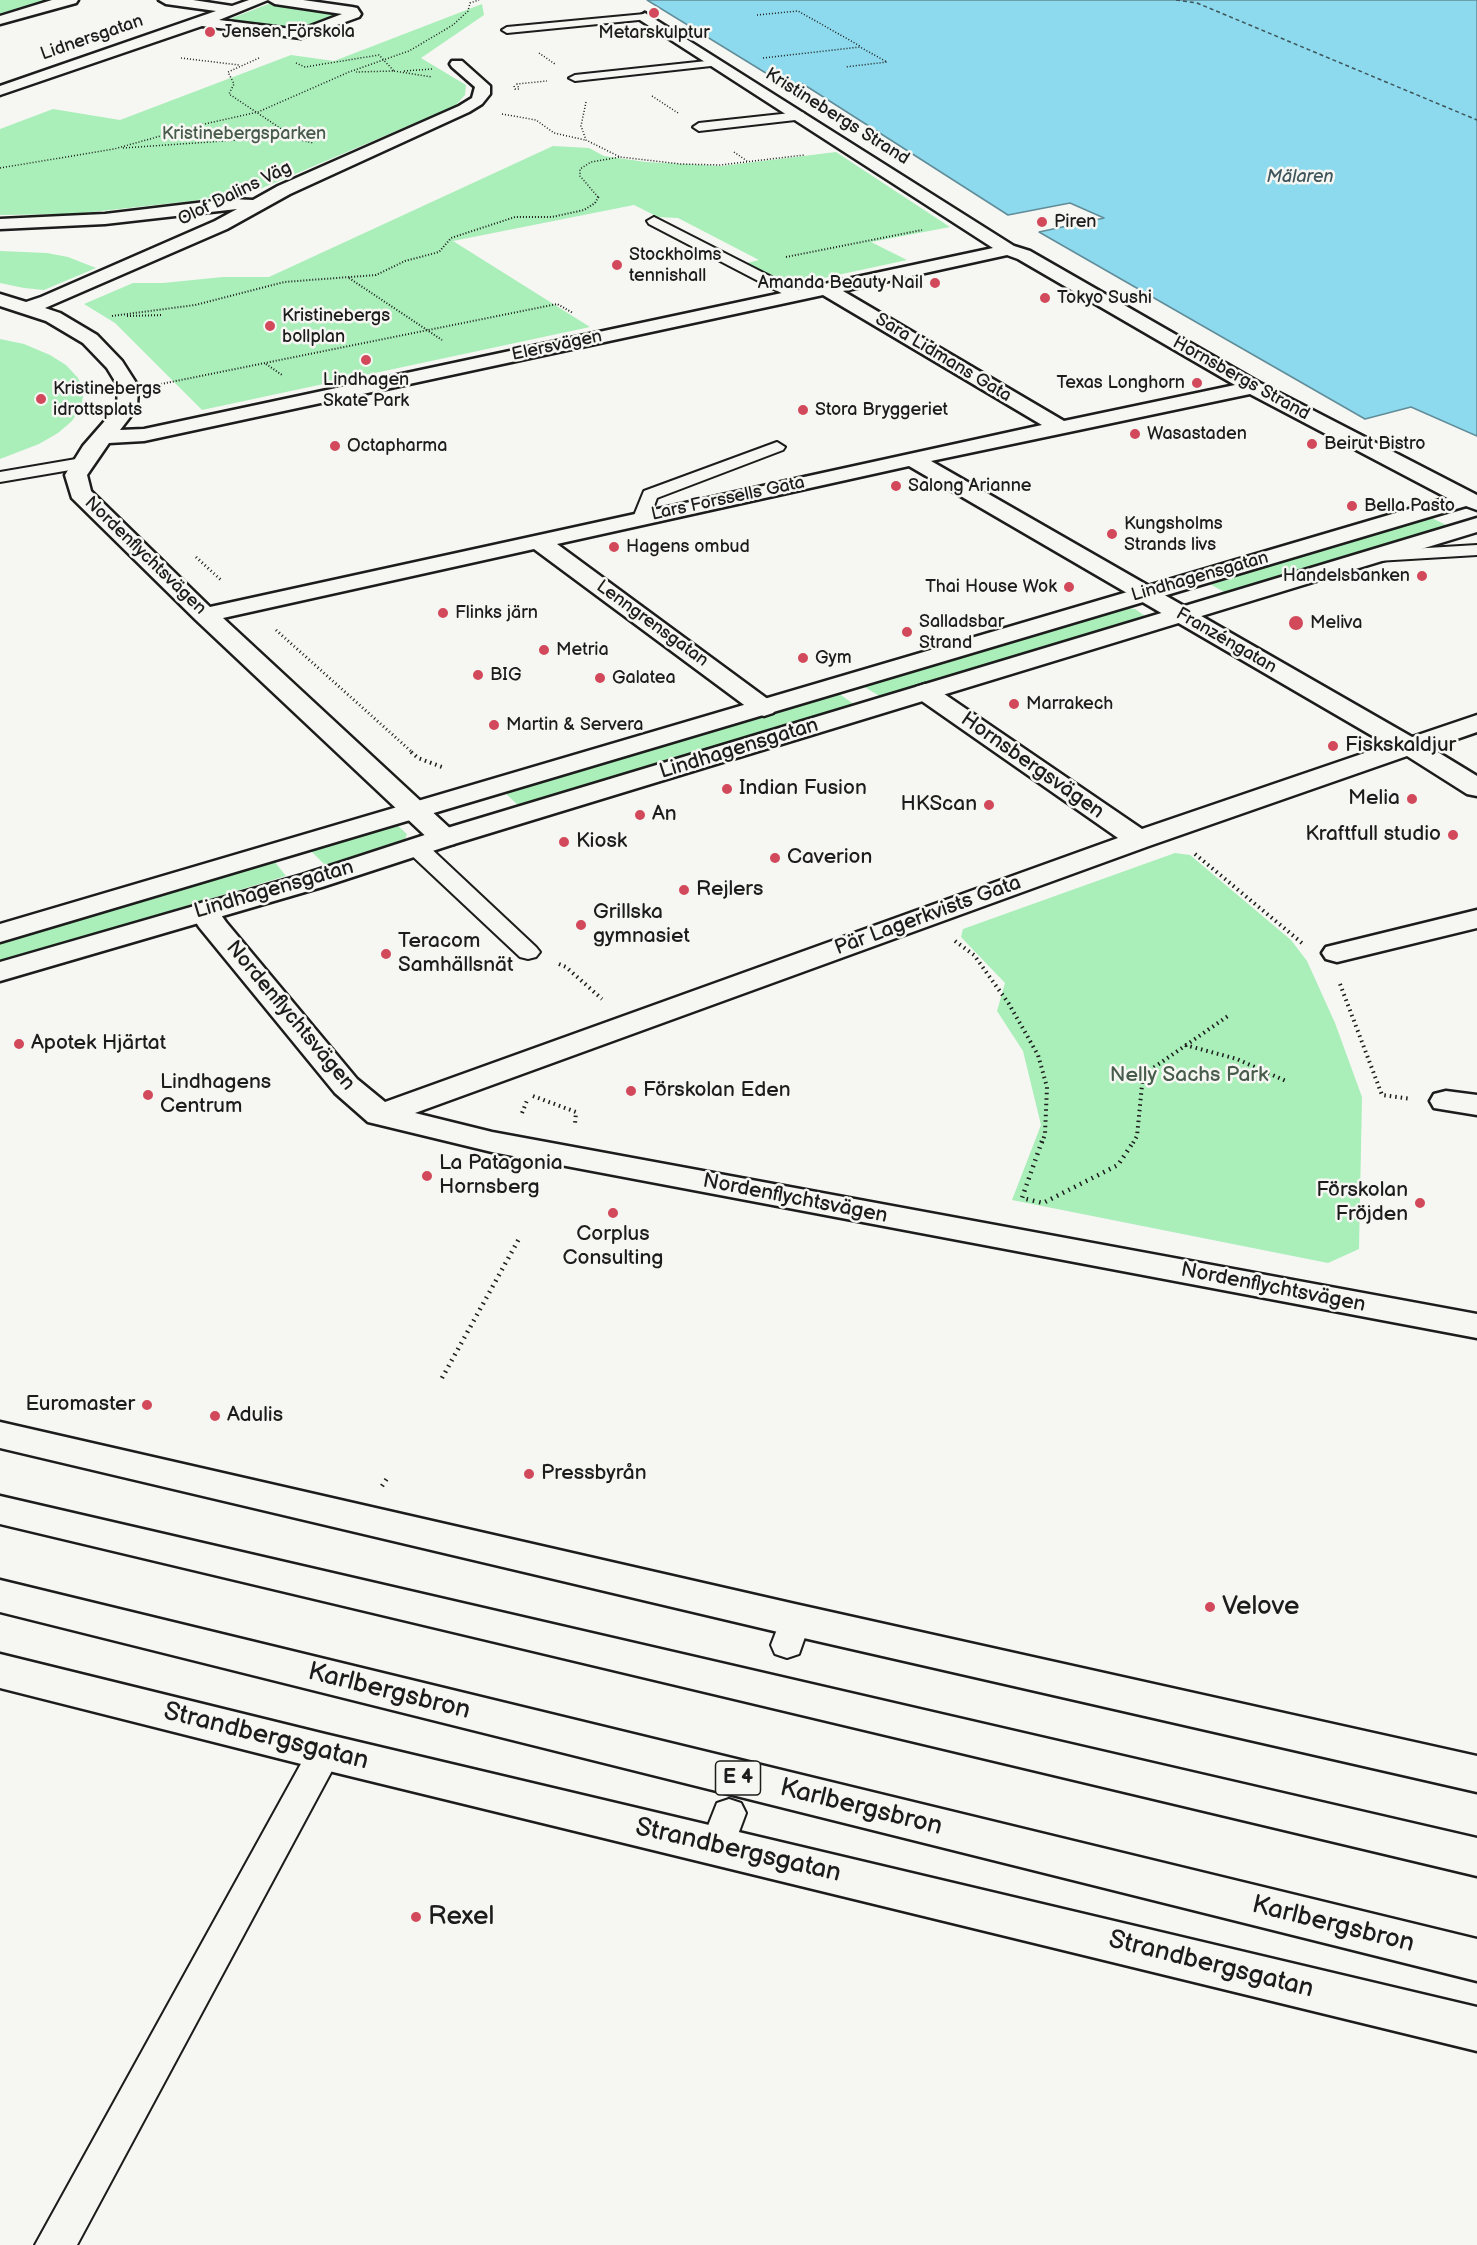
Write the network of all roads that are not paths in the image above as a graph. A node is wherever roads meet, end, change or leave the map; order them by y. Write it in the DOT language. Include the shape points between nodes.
graph roads {
  1 [pos="71,0"];
  2 [pos="166,0"];
  3 [pos="262,0"];
  4 [pos="275,0"];
  5 [pos="231,10"];
  6 [pos="645,17"];
  7 [pos="0,20"];
  8 [pos="199,21"];
  9 [pos="507,30"];
  10 [pos="716,63"];
  11 [pos="456,64"];
  12 [pos="575,78"];
  13 [pos="0,91"];
  14 [pos="800,116"];
  15 [pos="699,127"];
  16 [pos="257,205"];
  17 [pos="654,221"];
  18 [pos="0,224"];
  19 [pos="1008,250"];
  20 [pos="826,288"];
  21 [pos="796,295"];
  22 [pos="0,300"];
  23 [pos="27,308"];
  24 [pos="1252,387"];
  25 [pos="1060,427"];
  26 [pos="105,437"];
  27 [pos="777,447"];
  28 [pos="912,459"];
  29 [pos="82,463"];
  30 [pos="0,477"];
  31 [pos="1472,501"];
  32 [pos="642,518"];
  33 [pos="1477,525"];
  34 [pos="538,541"];
  35 [pos="1477,550"];
  36 [pos="1377,556"];
  37 [pos="1144,593"];
  38 [pos="205,615"];
  39 [pos="1182,616"];
  40 [pos="925,692"];
  41 [pos="764,708"];
  42 [pos="1477,723"];
  43 [pos="1410,747"];
  44 [pos="1477,788"];
  45 [pos="413,810"];
  46 [pos="1153,835"];
  47 [pos="444,838"];
  48 [pos="416,847"];
  49 [pos="204,911"];
  50 [pos="1477,919"];
  51 [pos="0,933"];
  52 [pos="1323,951"];
  53 [pos="528,952"];
  54 [pos="0,972"];
  55 [pos="380,1115"];
  56 [pos="1477,1326"];
  57 [pos="0,1435"];
  58 [pos="0,1510"];
  59 [pos="0,1596"];
  60 [pos="0,1671"];
  61 [pos="325,1752"];
  62 [pos="1477,1774"];
  63 [pos="1477,1857"];
  64 [pos="1477,1960"];
  65 [pos="1477,2029"];
  66 [pos="55,2245"];
  1 -- 7 [label="main road"];
  2 -- 5 [label="main road"];
  3 -- 5 [label="main road, Lidnersgatan"];
  4 -- 8 [label="main road" via="354,14 301,34"];
  5 -- 8 [label="main road, Lidnersgatan"];
  6 -- 9 [label="lane"];
  6 -- 10 [label="main road, Kristinebergs Strand"];
  8 -- 13 [label="main road, Lidnersgatan"];
  10 -- 12 [label="lane"];
  10 -- 14 [label="main road, Kristinebergs Strand"];
  11 -- 16 [label="main road, Olof Dalins Väg" via="483,86 477,101"];
  14 -- 15 [label="lane"];
  14 -- 19 [label="main road, Kristinebergs Strand"];
  16 -- 18 [label="main road"];
  16 -- 23 [label="main road, Olof Dalins Väg" via="210,230"];
  17 -- 21 [label="lane"];
  19 -- 20 [label="main road, Elersvägen"];
  19 -- 24 [label="main road, Hornsbergs Strand" via="1024,255"];
  20 -- 21 [label="main road, Elersvägen"];
  20 -- 25 [label="main road, Sara Lidmans Gata"];
  21 -- 26 [label="main road, Elersvägen" via="129,437"];
  22 -- 23 [label="main road"];
  23 -- 26 [label="main road" via="53,317 90,339 120,372 128,386 127,408"];
  24 -- 25 [label="main road, Lars Forssells Gata"];
  24 -- 31 [label="main road, Hornsbergs Strand"];
  25 -- 28 [label="main road, Lars Forssells Gata"];
  26 -- 29 [label="main road"];
  27 -- 32 [label="lane" via="650,495"];
  28 -- 32 [label="main road, Lars Forssells Gata"];
  28 -- 37 [label="main road, Franzéngatan"];
  29 -- 30 [label="lane"];
  29 -- 38 [label="main road, Nordenflychtsvägen" via="76,475 80,493"];
  31 -- 37 [label="main road, Lindhagensgatan"];
  32 -- 34 [label="main road, Lars Forssells Gata"];
  33 -- 36 [label="main road, Lindhagensgatan"];
  34 -- 38 [label="main road, Lars Forssells Gata"];
  34 -- 41 [label="main road, Lenngrensgatan"];
  35 -- 36 [label="lane"];
  36 -- 39 [label="main road, Lindhagensgatan"];
  37 -- 39 [label="main road, Franzéngatan"];
  37 -- 41 [label="main road, Lindhagensgatan"];
  38 -- 45 [label="main road, Nordenflychtsvägen"];
  39 -- 40 [label="main road, Lindhagensgatan"];
  39 -- 43 [label="main road, Franzéngatan"];
  40 -- 46 [label="main road, Hornsbergsvägen"];
  40 -- 47 [label="main road, Lindhagensgatan"];
  41 -- 45 [label="main road, Lindhagensgatan"];
  42 -- 43 [label="main road, Pär Lagerkvists Gata"];
  43 -- 44 [label="main road, Franzéngatan"];
  43 -- 46 [label="main road, Pär Lagerkvists Gata"];
  45 -- 47 [label="main road, Nordenflychtsvägen"];
  45 -- 51 [label="main road, Lindhagensgatan"];
  46 -- 55 [label="main road, Pär Lagerkvists Gata"];
  47 -- 48 [label="main road, Lindhagensgatan"];
  48 -- 49 [label="main road, Lindhagensgatan"];
  48 -- 53 [label="lane"];
  49 -- 54 [label="main road, Lindhagensgatan"];
  49 -- 55 [label="main road, Nordenflychtsvägen" via="346,1086"];
  50 -- 52 [label="main road"];
  55 -- 56 [label="main road, Nordenflychtsvägen" via="492,1142"];
  57 -- 62 [label="main road" via="791,1633"];
  58 -- 63 [label="main road"];
  59 -- 64 [label="main road, Karlbergsbron / E 4"];
  60 -- 61 [label="main road, Strandbergsgatan"];
  61 -- 65 [label="main road, Strandbergsgatan" via="724,1830"];
  61 -- 66 [label="lane"];
}
